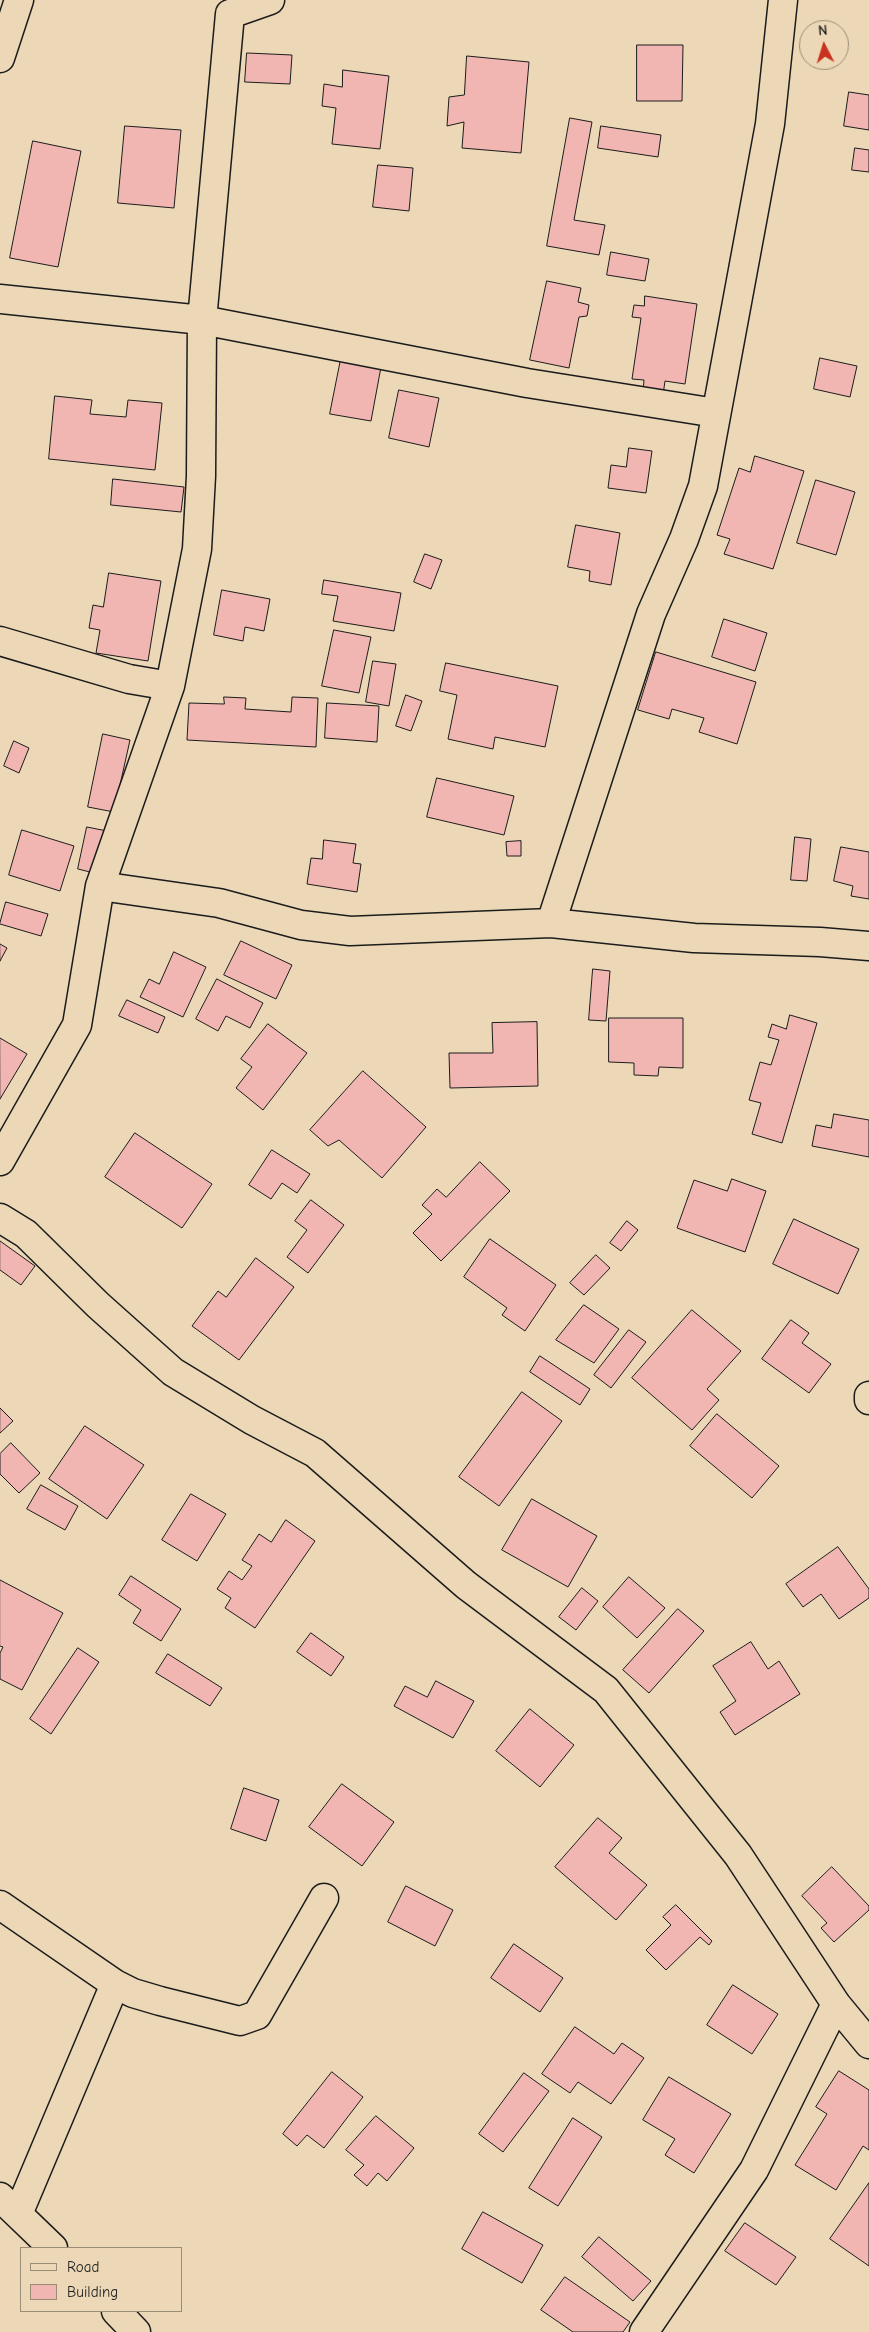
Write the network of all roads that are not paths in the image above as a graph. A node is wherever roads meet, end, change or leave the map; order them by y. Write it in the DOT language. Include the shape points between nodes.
graph roads {
  1 [pos="20,0"];
  2 [pos="270,0"];
  3 [pos="783,0"];
  4 [pos="0,58"];
  5 [pos="0,299"];
  6 [pos="202,320"];
  7 [pos="716,413"];
  8 [pos="0,641"];
  9 [pos="170,686"];
  10 [pos="100,886"];
  11 [pos="551,923"];
  12 [pos="869,946"];
  13 [pos="0,1161"];
  14 [pos="0,1218"];
  15 [pos="869,1396"];
  16 [pos="869,1400"];
  17 [pos="324,1898"];
  18 [pos="0,1905"];
  19 [pos="115,1984"];
  20 [pos="836,2004"];
  21 [pos="869,2044"];
  22 [pos="9,2206"];
  23 [pos="52,2247"];
  24 [pos="117,2312"];
  25 [pos="136,2332"];
  26 [pos="644,2332"];
  1 -- 4 [label="street"];
  2 -- 6 [label="street" via="230,14"];
  3 -- 7 [label="street" via="770,124"];
  5 -- 6 [label="street"];
  6 -- 7 [label="street" via="527,383"];
  6 -- 9 [label="street" via="197,549"];
  7 -- 11 [label="street" via="703,486 684,539 650,614"];
  8 -- 9 [label="street" via="129,679"];
  9 -- 10 [label="street"];
  10 -- 11 [label="street" via="219,903 301,925 350,931"];
  10 -- 13 [label="street" via="77,1025"];
  11 -- 12 [label="street" via="694,938"];
  14 -- 20 [label="street" via="26,1234 98,1305 174,1372 252,1420 315,1453 466,1584 606,1690 738,1854"];
  15 -- 16 [label="street"];
  17 -- 19 [label="street" via="257,2015 240,2021 225,2018 160,2002"];
  18 -- 19 [label="street"];
  19 -- 22 [label="street"];
  20 -- 21 [label="street"];
  20 -- 26 [label="street" via="754,2170"];
  22 -- 23 [label="street"];
  24 -- 25 [label="street"];
}
